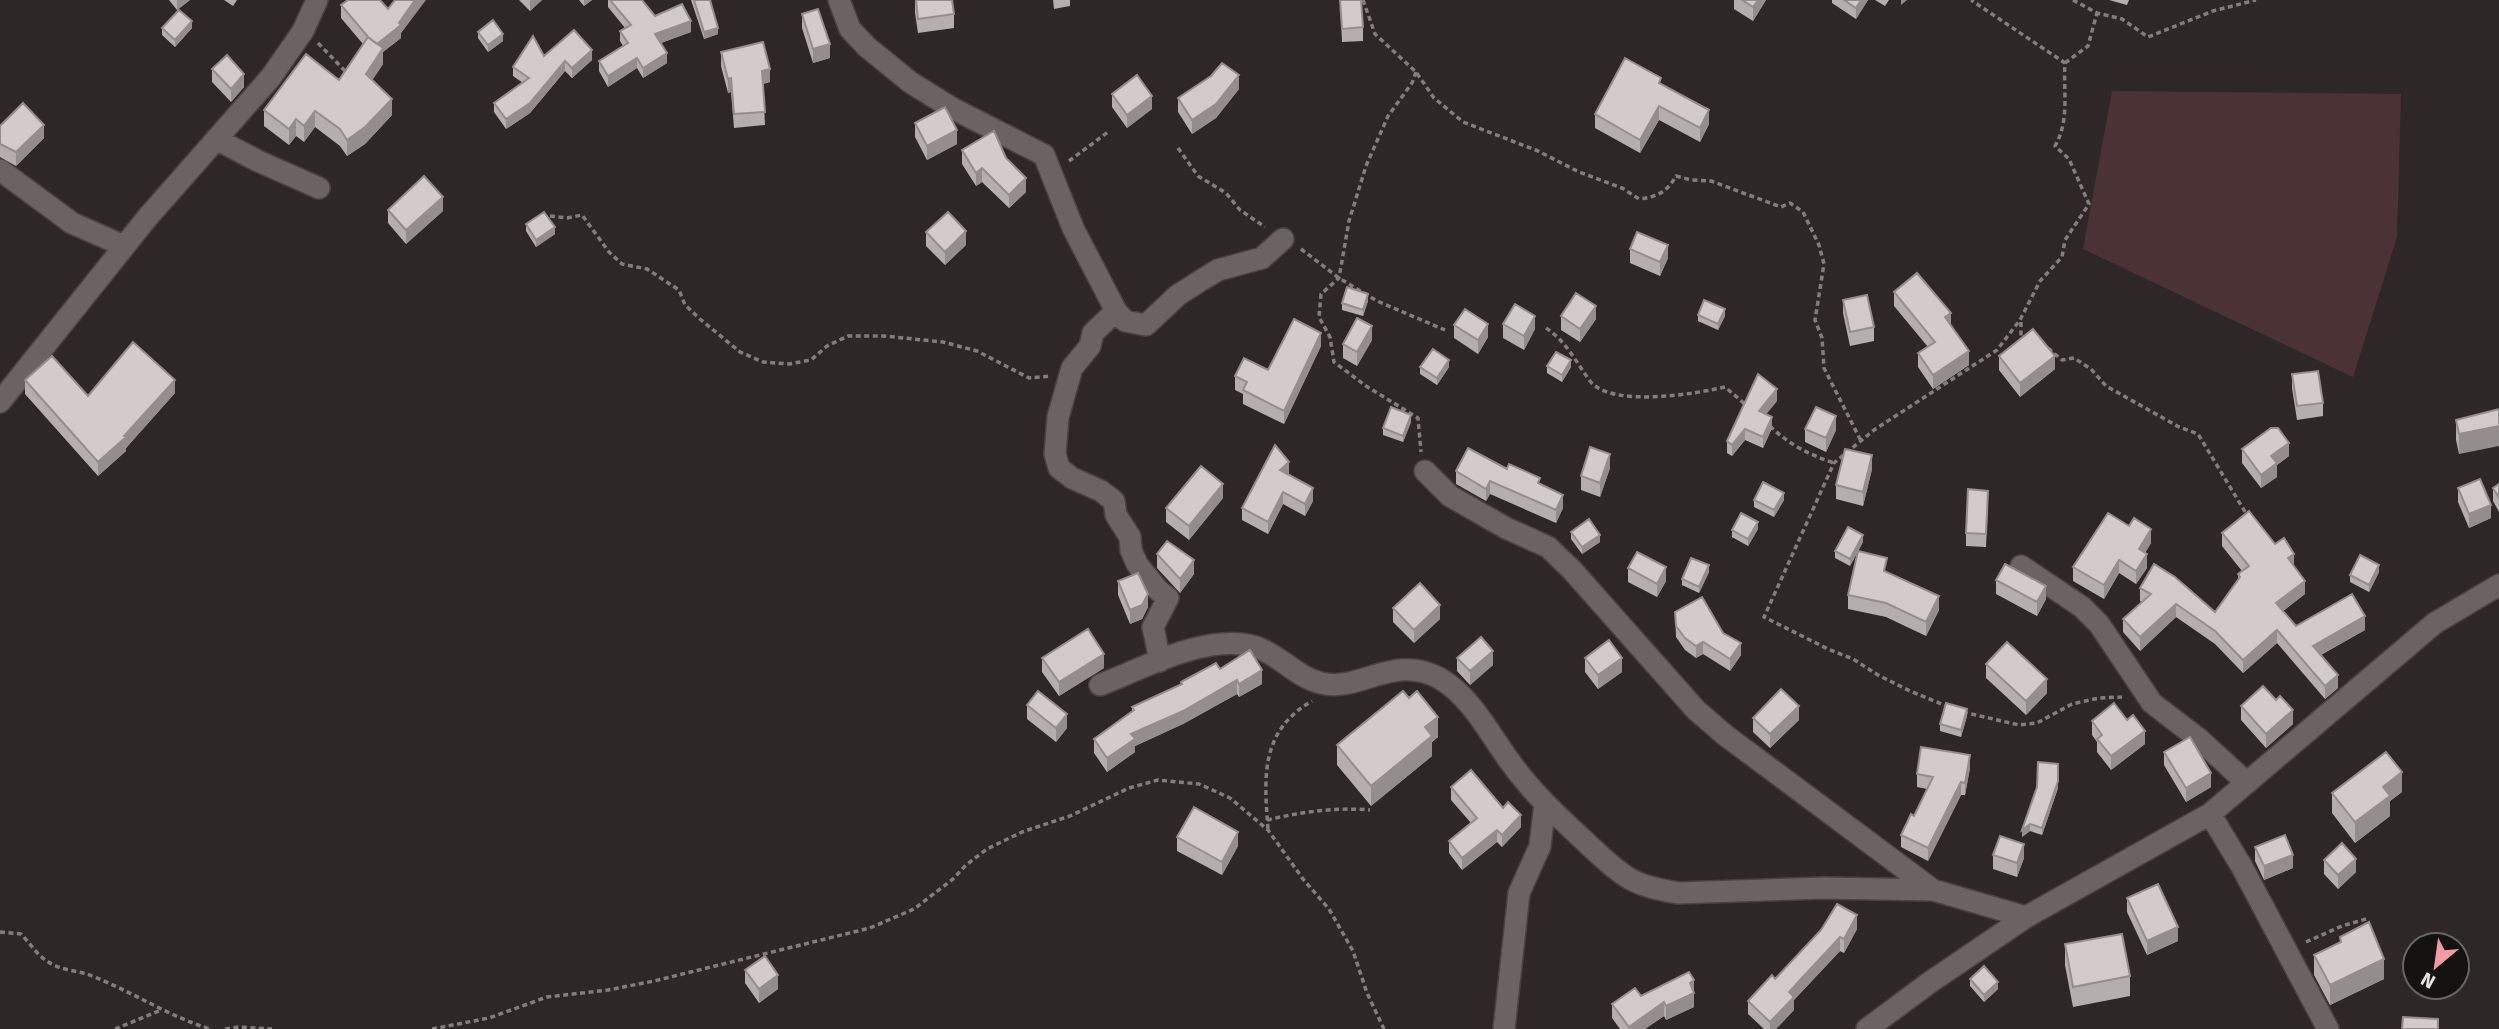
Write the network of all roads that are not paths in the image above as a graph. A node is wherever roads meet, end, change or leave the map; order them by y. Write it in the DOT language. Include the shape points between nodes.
graph roads {
  1 [pos="317,0"];
  2 [pos="839,0"];
  3 [pos="216,139"];
  4 [pos="0,170"];
  5 [pos="319,188"];
  6 [pos="1283,240"];
  7 [pos="124,246"];
  8 [pos="1116,311"];
  9 [pos="0,402"];
  10 [pos="1425,471"];
  11 [pos="2021,566"];
  12 [pos="2499,585"];
  13 [pos="1160,661"];
  14 [pos="1100,685"];
  15 [pos="2247,783"];
  16 [pos="1545,803"];
  17 [pos="2210,814"];
  18 [pos="1933,890"];
  19 [pos="2026,916"];
  20 [pos="1504,1029"];
  21 [pos="1867,1029"];
  22 [pos="2328,1029"];
  1 -- 3 [label="street" via="303,31 271,77"];
  2 -- 8 [label="street" via="850,29 910,82 1044,155 1073,229"];
  3 -- 5 [label="street"];
  3 -- 7 [label="street"];
  4 -- 7 [label="street" via="72,223"];
  6 -- 8 [label="street" via="1262,258 1218,270 1200,281 1146,325 1125,321"];
  7 -- 9 [label="street"];
  8 -- 13 [label="street" via="1093,333 1090,346 1072,370 1058,417 1055,454 1059,468 1114,501 1136,564 1168,598 1153,626"];
  10 -- 18 [label="street" via="1450,496 1548,547 1725,736"];
  11 -- 15 [label="street" via="2082,607 2152,703"];
  12 -- 15 [label="street" via="2435,623"];
  13 -- 14 [label="street"];
  13 -- 16 [label="street" via="1200,648 1242,644 1259,648 1309,680 1325,684 1342,685 1412,669 1439,678 1465,700"];
  15 -- 17 [label="street"];
  16 -- 18 [label="street" via="1613,867 1657,890"];
  16 -- 20 [label="street" via="1539,846 1519,893"];
  17 -- 19 [label="street"];
  17 -- 22 [label="street"];
  18 -- 19 [label="street"];
  19 -- 21 [label="street"];
}
